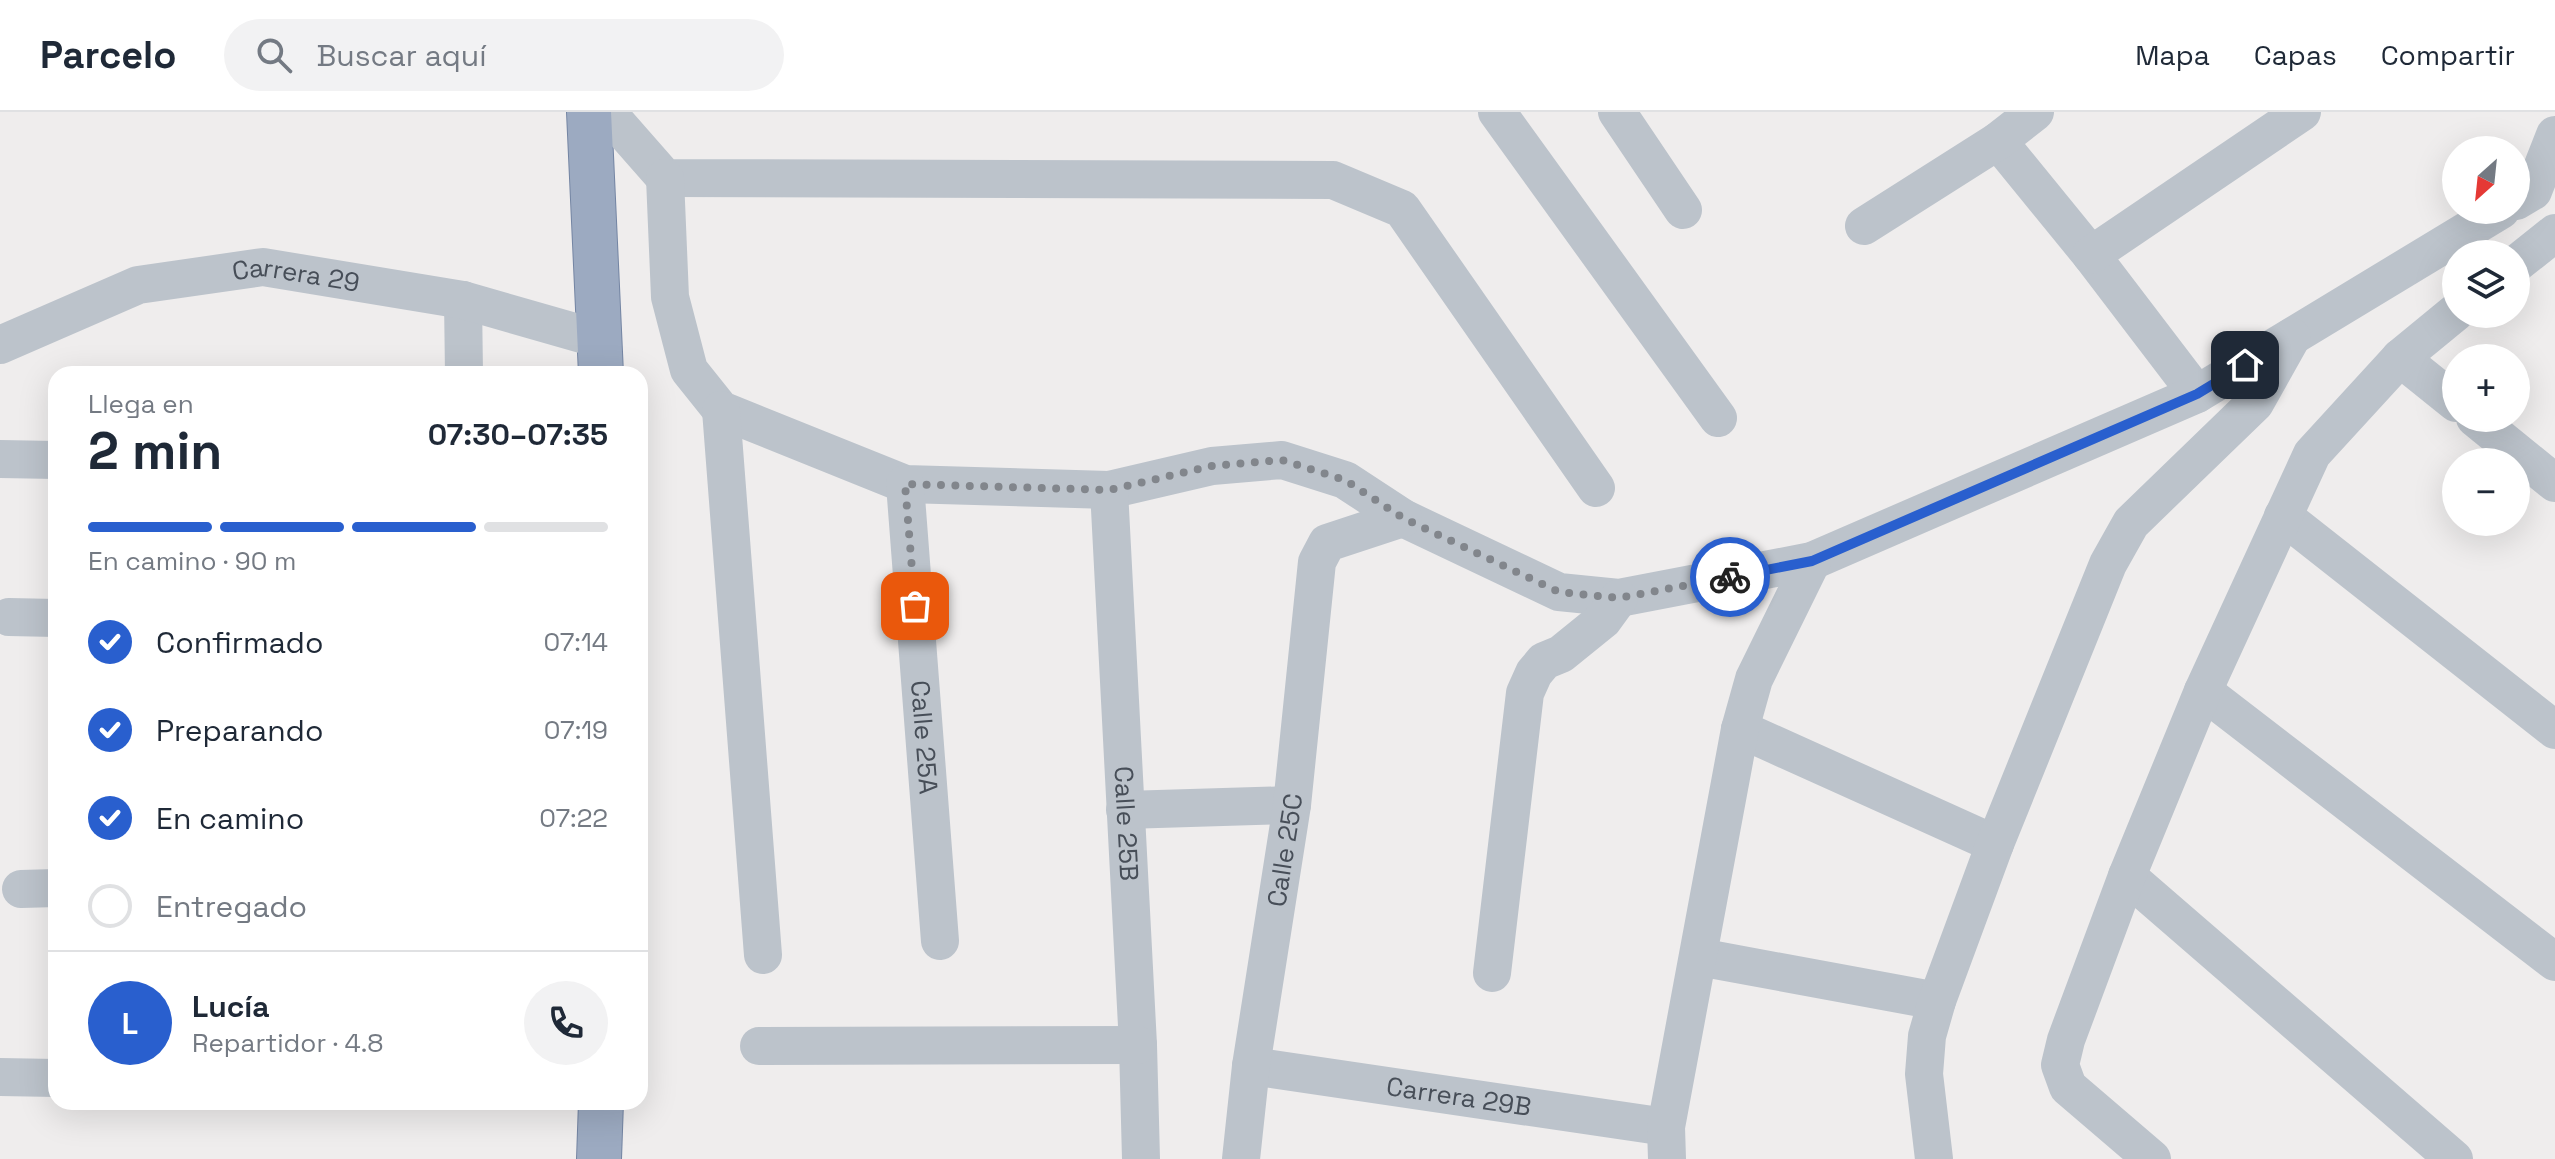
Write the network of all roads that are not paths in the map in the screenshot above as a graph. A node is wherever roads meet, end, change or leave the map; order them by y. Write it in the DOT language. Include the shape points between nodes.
graph roads {
  1 [pos="589,112"];
  2 [pos="607,112"];
  3 [pos="1497,112"];
  4 [pos="1617,112"];
  5 [pos="2035,112"];
  6 [pos="2302,112"];
  7 [pos="2555,135"];
  8 [pos="1998,141"];
  9 [pos="665,178"];
  10 [pos="2530,178"];
  11 [pos="1683,210"];
  12 [pos="2530,211"];
  13 [pos="2479,224"];
  14 [pos="1864,226"];
  15 [pos="2555,230"];
  16 [pos="2530,252"];
  17 [pos="2091,255"];
  18 [pos="463,300"];
  19 [pos="2442,324"];
  20 [pos="2292,337"];
  21 [pos="0,345"];
  22 [pos="600,356"];
  23 [pos="2400,358"];
  24 [pos="464,366"];
  25 [pos="2442,392"];
  26 [pos="2197,394"];
  27 [pos="721,410"];
  28 [pos="1718,418"];
  29 [pos="2492,432"];
  30 [pos="0,459"];
  31 [pos="48,460"];
  32 [pos="2555,483"];
  33 [pos="905,484"];
  34 [pos="1596,488"];
  35 [pos="1109,490"];
  36 [pos="2283,516"];
  37 [pos="1403,518"];
  38 [pos="1812,561"];
  39 [pos="1619,598"];
  40 [pos="9,617"];
  41 [pos="48,618"];
  42 [pos="2203,691"];
  43 [pos="1740,729"];
  44 [pos="2555,730"];
  45 [pos="1292,805"];
  46 [pos="1125,810"];
  47 [pos="1995,844"];
  48 [pos="2127,876"];
  49 [pos="940,941"];
  50 [pos="763,955"];
  51 [pos="1699,957"];
  52 [pos="2555,962"];
  53 [pos="1492,973"];
  54 [pos="1937,1001"];
  55 [pos="1138,1045"];
  56 [pos="759,1046"];
  57 [pos="1251,1066"];
  58 [pos="0,1077"];
  59 [pos="48,1078"];
  60 [pos="601,1110"];
  61 [pos="1666,1143"];
  62 [pos="599,1159"];
  63 [pos="1141,1159"];
  64 [pos="1241,1159"];
  65 [pos="1934,1159"];
  66 [pos="2152,1159"];
  67 [pos="2454,1159"];
  1 -- 22 [label="highway"];
  2 -- 9 [label="street"];
  3 -- 28 [label="street"];
  4 -- 11 [label="street"];
  5 -- 8 [label="street"];
  6 -- 17 [label="street"];
  7 -- 10 [label="street"];
  8 -- 14 [label="street"];
  8 -- 17 [label="street"];
  9 -- 27 [label="street" via="670,297 689,370"];
  9 -- 34 [label="street" via="1333,180 1402,209"];
  12 -- 15 [label="street"];
  13 -- 20 [label="street"];
  15 -- 16 [label="street"];
  17 -- 26 [label="street"];
  18 -- 21 [label="street, Carrera 29" via="263,267 138,285"];
  18 -- 22 [label="street, Carrera 29"];
  18 -- 24 [label="street"];
  19 -- 23 [label="street"];
  20 -- 26 [label="street"];
  20 -- 47 [label="street" via="2255,403 2131,523 2108,564"];
  23 -- 25 [label="street"];
  23 -- 36 [label="street" via="2312,454"];
  26 -- 38 [label="street"];
  27 -- 33 [label="street"];
  27 -- 50 [label="street"];
  29 -- 32 [label="street"];
  30 -- 31 [label="street"];
  33 -- 35 [label="street"];
  33 -- 49 [label="street, Calle 25A"];
  35 -- 37 [label="street" via="1212,466 1282,460 1345,480"];
  35 -- 46 [label="street, Calle 25B"];
  36 -- 42 [label="street"];
  36 -- 44 [label="street"];
  37 -- 39 [label="street" via="1559,592"];
  37 -- 45 [label="street, Calle 25C" via="1327,543 1317,562"];
  38 -- 39 [label="street"];
  38 -- 43 [label="street" via="1754,679"];
  39 -- 53 [label="street" via="1603,620 1544,661 1525,693"];
  40 -- 41 [label="street"];
  42 -- 48 [label="street"];
  42 -- 52 [label="street"];
  43 -- 47 [label="street"];
  43 -- 51 [label="street"];
  45 -- 46 [label="street"];
  45 -- 57 [label="street, Calle 25C"];
  46 -- 55 [label="street, Calle 25B"];
  47 -- 54 [label="street"];
  48 -- 66 [label="street" via="2060,1065 2068,1087"];
  48 -- 67 [label="street"];
  51 -- 54 [label="street"];
  51 -- 61 [label="street"];
  54 -- 65 [label="street" via="1924,1074"];
  55 -- 56 [label="street"];
  55 -- 63 [label="street, Calle 25B"];
  57 -- 61 [label="street, Carrera 29B"];
  57 -- 64 [label="street, Calle 25C"];
  58 -- 59 [label="street"];
  60 -- 62 [label="highway"];
}
